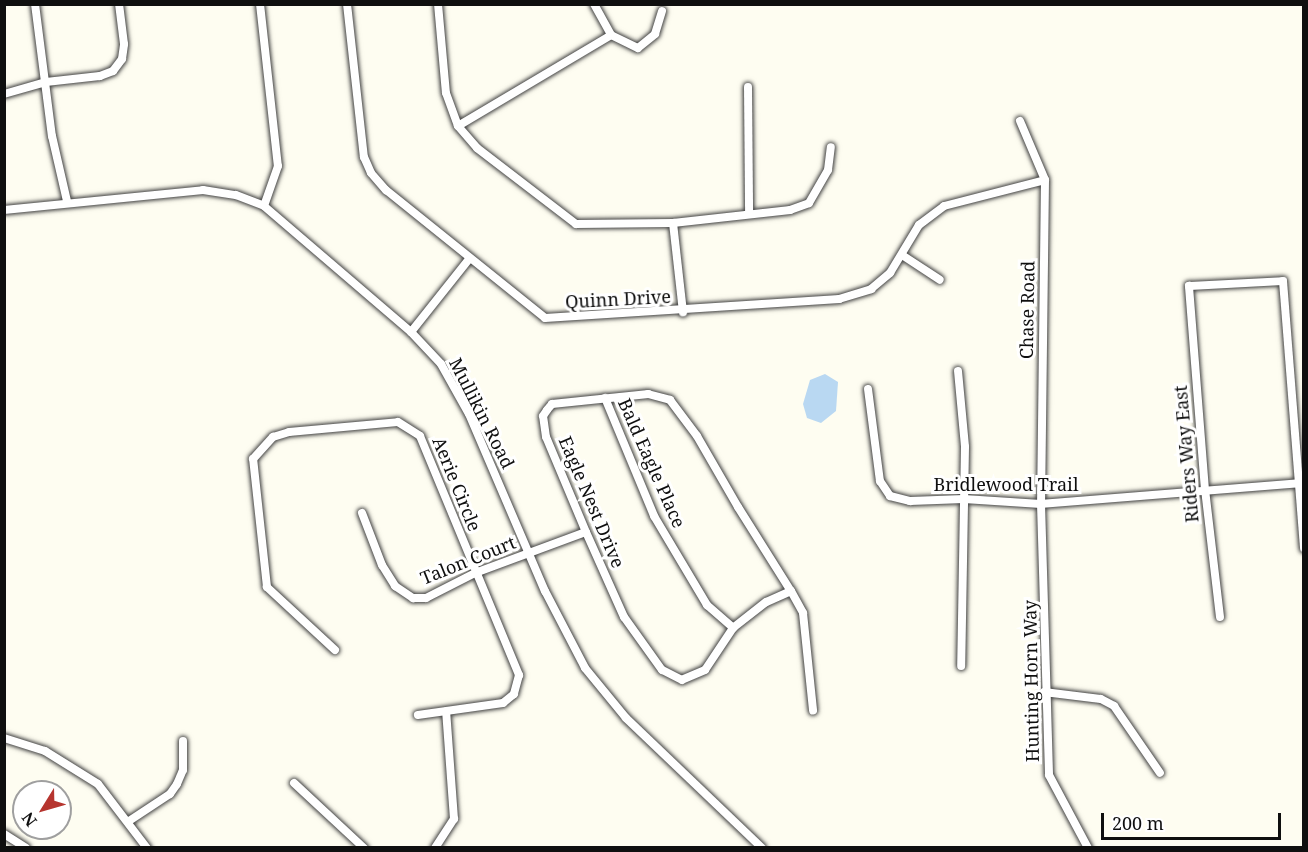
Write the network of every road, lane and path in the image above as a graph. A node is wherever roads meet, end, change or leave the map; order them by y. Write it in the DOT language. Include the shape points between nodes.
graph roads {
  1 [pos="35,4"];
  2 [pos="119,4"];
  3 [pos="260,4"];
  4 [pos="347,4"];
  5 [pos="438,4"];
  6 [pos="594,4"];
  7 [pos="662,11"];
  8 [pos="611,35"];
  9 [pos="46,81"];
  10 [pos="748,87"];
  11 [pos="4,94"];
  12 [pos="1020,121"];
  13 [pos="458,126"];
  14 [pos="831,147"];
  15 [pos="1045,180"];
  16 [pos="67,201"];
  17 [pos="264,206"];
  18 [pos="4,210"];
  19 [pos="749,213"];
  20 [pos="673,223"];
  21 [pos="903,255"];
  22 [pos="469,259"];
  23 [pos="940,280"];
  24 [pos="683,312"];
  25 [pos="411,332"];
  26 [pos="958,371"];
  27 [pos="868,389"];
  28 [pos="605,398"];
  29 [pos="1300,483"];
  30 [pos="1205,490"];
  31 [pos="964,499"];
  32 [pos="1041,504"];
  33 [pos="362,513"];
  34 [pos="586,532"];
  35 [pos="1304,548"];
  36 [pos="530,552"];
  37 [pos="475,573"];
  38 [pos="791,591"];
  39 [pos="1220,617"];
  40 [pos="733,628"];
  41 [pos="335,650"];
  42 [pos="961,666"];
  43 [pos="1044,692"];
  44 [pos="813,710"];
  45 [pos="446,711"];
  46 [pos="418,715"];
  47 [pos="4,738"];
  48 [pos="183,741"];
  49 [pos="1160,772"];
  50 [pos="294,783"];
  51 [pos="129,821"];
  52 [pos="4,834"];
  53 [pos="26,848"];
  54 [pos="147,848"];
  55 [pos="364,848"];
  56 [pos="435,848"];
  57 [pos="762,848"];
  58 [pos="1088,848"];
  1 -- 9 [label="street"];
  2 -- 9 [label="street" via="124,44 122,59 114,71"];
  3 -- 17 [label="street" via="278,166"];
  4 -- 22 [label="street, Quinn Drive" via="364,158 371,173"];
  5 -- 13 [label="street" via="446,93"];
  6 -- 8 [label="street"];
  7 -- 8 [label="street" via="655,34 638,48"];
  8 -- 13 [label="street"];
  9 -- 11 [label="street"];
  9 -- 16 [label="street"];
  10 -- 19 [label="street"];
  12 -- 15 [label="street, Chase Road"];
  13 -- 20 [label="street" via="477,148 566,220 576,224"];
  14 -- 19 [label="street" via="828,170 809,203 790,210"];
  15 -- 21 [label="street, Quinn Drive" via="944,206 919,225"];
  15 -- 32 [label="street, Chase Road"];
  16 -- 17 [label="street, Mullikin Road" via="203,190 236,195"];
  16 -- 18 [label="street, Mullikin Road"];
  17 -- 25 [label="street, Mullikin Road"];
  19 -- 20 [label="street"];
  20 -- 24 [label="street"];
  21 -- 23 [label="street"];
  21 -- 24 [label="street, Quinn Drive" via="871,289 839,299"];
  22 -- 24 [label="street, Quinn Drive" via="545,318"];
  22 -- 25 [label="street"];
  25 -- 36 [label="street, Mullikin Road" via="441,364 469,414"];
  26 -- 31 [label="street"];
  27 -- 31 [label="street, Bridlewood Trail" via="876,463 880,481 890,496 910,501"];
  28 -- 34 [label="street, Eagle Nest Drive" via="552,405 543,416 546,437"];
  28 -- 38 [label="street, Eagle Nest Drive" via="648,394 670,400 697,436"];
  28 -- 40 [label="street, Bald Eagle Place" via="654,516 707,605"];
  29 -- 30 [label="street, Bridlewood Trail"];
  29 -- 30 [label="street, Riders Way East" via="1283,281 1189,286"];
  29 -- 35 [label="street"];
  30 -- 32 [label="street, Bridlewood Trail"];
  30 -- 39 [label="street, Riders Way East"];
  31 -- 32 [label="street, Bridlewood Trail"];
  31 -- 42 [label="street"];
  32 -- 43 [label="street, Hunting Horn Way"];
  33 -- 37 [label="street, Talon Court" via="382,565 404,594 426,597"];
  34 -- 36 [label="street, Talon Court"];
  34 -- 40 [label="street, Eagle Nest Drive" via="624,617 662,670 682,680 705,670"];
  36 -- 37 [label="street, Talon Court"];
  36 -- 57 [label="street, Mullikin Road" via="571,643 598,687 677,769"];
  37 -- 41 [label="street, Aerie Circle" via="420,436 398,422 273,437 253,459 267,587"];
  37 -- 45 [label="street, Aerie Circle" via="519,675 514,694 503,703"];
  38 -- 40 [label="street, Eagle Nest Drive" via="766,602"];
  38 -- 44 [label="street, Eagle Nest Drive" via="806,624"];
  43 -- 49 [label="street" via="1101,699 1114,706"];
  43 -- 58 [label="street, Hunting Horn Way" via="1050,775"];
  45 -- 46 [label="street, Aerie Circle"];
  45 -- 56 [label="street" via="454,819"];
  47 -- 51 [label="street" via="45,751 82,772"];
  48 -- 51 [label="street" via="183,770 177,784 170,794"];
  50 -- 55 [label="street"];
  51 -- 54 [label="street"];
  52 -- 53 [label="street"];
}
